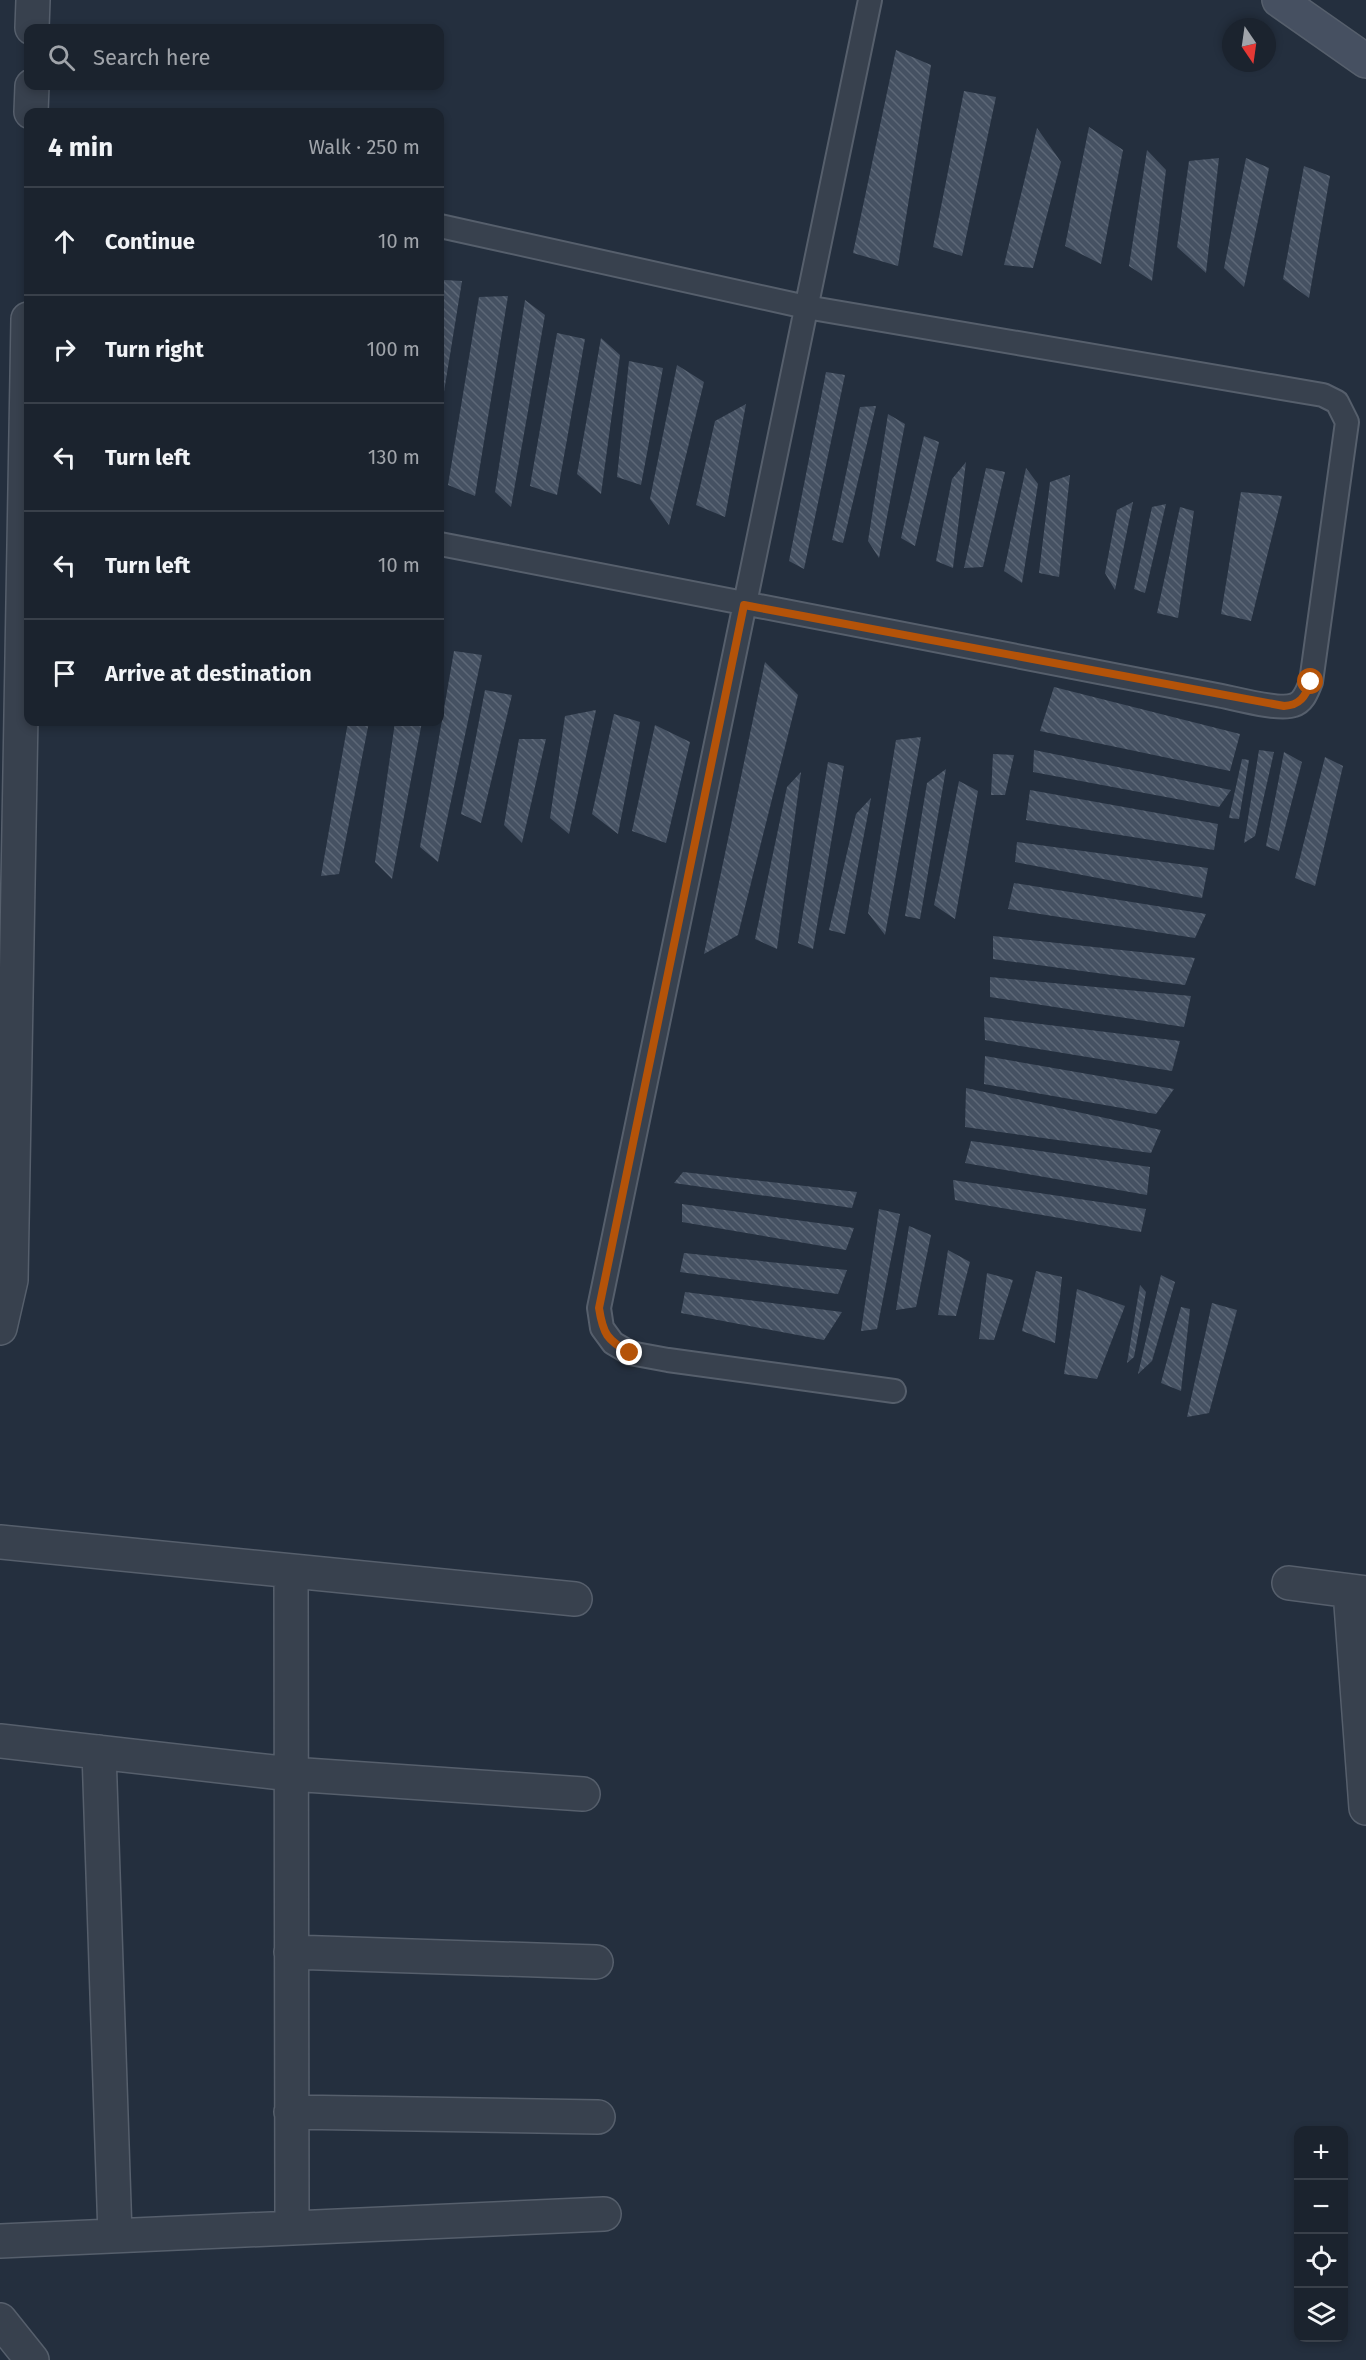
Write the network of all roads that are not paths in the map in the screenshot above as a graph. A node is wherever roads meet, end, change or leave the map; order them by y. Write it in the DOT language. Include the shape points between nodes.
graph roads {
  1 [pos="33,0"];
  2 [pos="870,0"];
  3 [pos="1279,0"];
  4 [pos="32,24"];
  5 [pos="1366,61"];
  6 [pos="32,90"];
  7 [pos="31,108"];
  8 [pos="444,227"];
  9 [pos="806,307"];
  10 [pos="24,381"];
  11 [pos="444,545"];
  12 [pos="13,551"];
  13 [pos="744,605"];
  14 [pos="0,1328"];
  15 [pos="894,1390"];
  16 [pos="0,1542"];
  17 [pos="291,1571"];
  18 [pos="1289,1583"];
  19 [pos="1358,1592"];
  20 [pos="576,1599"];
  21 [pos="0,1741"];
  22 [pos="1364,1750"];
  23 [pos="99,1752"];
  24 [pos="291,1774"];
  25 [pos="583,1794"];
  26 [pos="1366,1808"];
  27 [pos="291,1952"];
  28 [pos="596,1962"];
  29 [pos="291,2112"];
  30 [pos="598,2117"];
  31 [pos="604,2214"];
  32 [pos="292,2228"];
  33 [pos="115,2235"];
  34 [pos="0,2241"];
  35 [pos="0,2320"];
  36 [pos="32,2360"];
  1 -- 4 [label="street"];
  2 -- 9 [label="lane"];
  3 -- 5 [label="main road"];
  6 -- 7 [label="street"];
  8 -- 9 [label="lane"];
  9 -- 13 [label="lane"];
  9 -- 13 [label="lane" via="1312,393 1336,402 1347,422 1311,682 1305,696 1295,705 1284,706"];
  10 -- 12 [label="street"];
  11 -- 13 [label="lane"];
  12 -- 14 [label="street" via="11,1280"];
  13 -- 15 [label="lane" via="604,1275 599,1308 602,1328 613,1343 630,1353"];
  16 -- 17 [label="street"];
  17 -- 20 [label="street"];
  17 -- 24 [label="street"];
  18 -- 19 [label="street"];
  19 -- 22 [label="street"];
  21 -- 23 [label="street"];
  22 -- 26 [label="street"];
  23 -- 24 [label="street"];
  23 -- 33 [label="street"];
  24 -- 25 [label="street"];
  24 -- 27 [label="street"];
  27 -- 28 [label="street"];
  27 -- 29 [label="street"];
  29 -- 30 [label="street"];
  29 -- 32 [label="street"];
  31 -- 32 [label="street"];
  32 -- 33 [label="street"];
  33 -- 34 [label="street"];
  35 -- 36 [label="street"];
}
